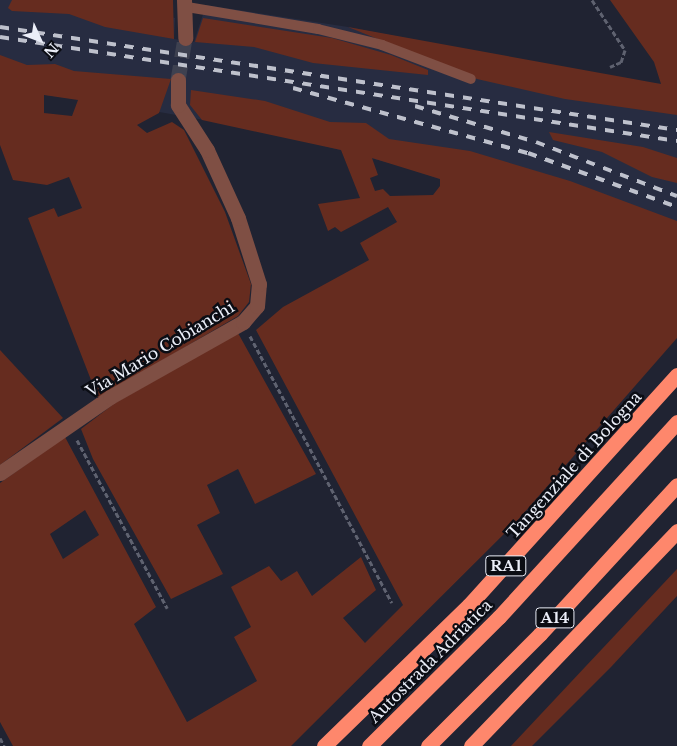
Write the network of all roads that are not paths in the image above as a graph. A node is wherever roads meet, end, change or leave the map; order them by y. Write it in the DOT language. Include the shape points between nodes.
graph roads {
  1 [pos="186,4"];
  2 [pos="185,38"];
  3 [pos="471,79"];
  4 [pos="178,80"];
  5 [pos="677,375"];
  6 [pos="677,422"];
  7 [pos="0,473"];
  8 [pos="677,485"];
  9 [pos="677,530"];
  10 [pos="324,746"];
  11 [pos="369,746"];
  12 [pos="428,746"];
  13 [pos="472,746"];
  1 -- 2 [label="street"];
  1 -- 3 [label="lane" via="318,29 382,46"];
  4 -- 7 [label="street, Via Mario Cobianchi" via="178,105 218,172 257,277 259,300 243,322 70,423"];
  5 -- 10 [label="highway, Tangenziale di Bologna / RA1" via="469,605"];
  6 -- 11 [label="highway, Autostrada Adriatica / A14" via="499,617"];
  8 -- 12 [label="highway, A14" via="540,634"];
  9 -- 13 [label="highway"];
}
